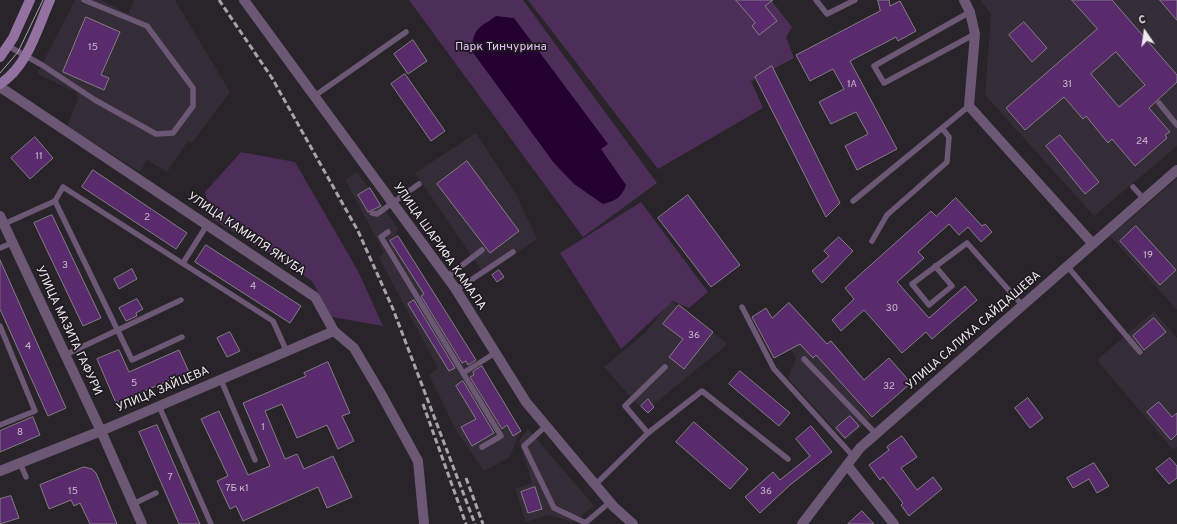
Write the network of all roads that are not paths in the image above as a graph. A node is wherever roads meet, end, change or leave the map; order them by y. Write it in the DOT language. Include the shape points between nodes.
graph roads {
  1 [pos="30,0"];
  2 [pos="50,0"];
  3 [pos="84,0"];
  4 [pos="244,0"];
  5 [pos="816,0"];
  6 [pos="855,0"];
  7 [pos="964,0"];
  8 [pos="970,12"];
  9 [pos="406,32"];
  10 [pos="975,34"];
  11 [pos="8,46"];
  12 [pos="26,56"];
  13 [pos="0,57"];
  14 [pos="0,84"];
  15 [pos="0,87"];
  16 [pos="313,97"];
  17 [pos="1159,103"];
  18 [pos="969,106"];
  19 [pos="1177,125"];
  20 [pos="942,128"];
  21 [pos="1177,170"];
  22 [pos="420,184"];
  23 [pos="1133,187"];
  24 [pos="1144,199"];
  25 [pos="55,201"];
  26 [pos="853,201"];
  27 [pos="393,204"];
  28 [pos="372,212"];
  29 [pos="2,220"];
  30 [pos="207,225"];
  31 [pos="388,232"];
  32 [pos="872,241"];
  33 [pos="12,243"];
  34 [pos="1093,244"];
  35 [pos="0,248"];
  36 [pos="482,250"];
  37 [pos="513,252"];
  38 [pos="183,263"];
  39 [pos="935,266"];
  40 [pos="1067,266"];
  41 [pos="447,278"];
  42 [pos="456,290"];
  43 [pos="181,300"];
  44 [pos="1022,305"];
  45 [pos="742,307"];
  46 [pos="0,326"];
  47 [pos="118,331"];
  48 [pos="334,331"];
  49 [pos="182,337"];
  50 [pos="287,352"];
  51 [pos="1140,352"];
  52 [pos="495,353"];
  53 [pos="65,355"];
  54 [pos="804,359"];
  55 [pos="665,367"];
  56 [pos="463,373"];
  57 [pos="221,380"];
  58 [pos="159,406"];
  59 [pos="0,425"];
  60 [pos="546,426"];
  61 [pos="101,431"];
  62 [pos="648,433"];
  63 [pos="876,434"];
  64 [pos="482,447"];
  65 [pos="853,456"];
  66 [pos="788,459"];
  67 [pos="255,460"];
  68 [pos="20,463"];
  69 [pos="847,465"];
  70 [pos="0,471"];
  71 [pos="26,477"];
  72 [pos="595,484"];
  73 [pos="156,493"];
  74 [pos="610,502"];
  75 [pos="133,504"];
  76 [pos="585,523"];
  77 [pos="142,524"];
  78 [pos="211,524"];
  79 [pos="424,524"];
  80 [pos="633,524"];
  81 [pos="802,524"];
  82 [pos="894,524"];
  1 -- 11 [label="main road"];
  2 -- 12 [label="main road"];
  3 -- 12 [label="lane" via="147,26 193,88 193,106 173,133 156,134 95,100"];
  4 -- 16 [label="street, УЛИЦА ШАРИФА КАМАЛА"];
  5 -- 6 [label="lane" via="827,14"];
  7 -- 8 [label="street"];
  8 -- 10 [label="street"];
  8 -- 10 [label="lane" via="874,66 884,83"];
  9 -- 16 [label="lane"];
  10 -- 18 [label="street"];
  11 -- 12 [label="lane"];
  11 -- 13 [label="main road"];
  12 -- 14 [label="main road"];
  15 -- 30 [label="street, УЛИЦА КАМИЛЯ ЯКУБА"];
  16 -- 27 [label="street, УЛИЦА ШАРИФА КАМАЛА"];
  17 -- 19 [label="lane"];
  18 -- 20 [label="lane"];
  18 -- 34 [label="street"];
  20 -- 26 [label="lane"];
  20 -- 32 [label="lane" via="949,137 947,162 887,214"];
  21 -- 24 [label="street, УЛИЦА САЛИХА САЙДАШЕВА"];
  22 -- 27 [label="lane"];
  23 -- 24 [label="lane"];
  24 -- 34 [label="street, УЛИЦА САЛИХА САЙДАШЕВА"];
  25 -- 29 [label="lane"];
  25 -- 38 [label="lane" via="63,187"];
  25 -- 47 [label="lane"];
  27 -- 28 [label="lane" via="377,214"];
  27 -- 41 [label="street, УЛИЦА ШАРИФА КАМАЛА"];
  29 -- 33 [label="street, УЛИЦА МАЗИТА ГАФУРИ"];
  30 -- 38 [label="lane"];
  30 -- 48 [label="street, УЛИЦА КАМИЛЯ ЯКУБА" via="315,297"];
  31 -- 56 [label="lane" via="381,237"];
  33 -- 35 [label="lane"];
  33 -- 53 [label="street, УЛИЦА МАЗИТА ГАФУРИ"];
  34 -- 40 [label="street, УЛИЦА САЛИХА САЙДАШЕВА"];
  36 -- 41 [label="lane"];
  37 -- 42 [label="lane"];
  38 -- 50 [label="lane" via="274,321"];
  39 -- 39 [label="lane" via="912,284 929,305 952,286"];
  39 -- 44 [label="lane" via="967,243"];
  40 -- 44 [label="street, УЛИЦА САЛИХА САЙДАШЕВА"];
  40 -- 51 [label="lane"];
  41 -- 42 [label="street, УЛИЦА ШАРИФА КАМАЛА"];
  42 -- 52 [label="street, УЛИЦА ШАРИФА КАМАЛА"];
  43 -- 47 [label="lane"];
  44 -- 63 [label="street, УЛИЦА САЛИХА САЙДАШЕВА"];
  45 -- 65 [label="lane" via="774,369"];
  46 -- 59 [label="lane" via="34,411"];
  47 -- 49 [label="lane" via="132,360"];
  47 -- 53 [label="lane"];
  48 -- 50 [label="street, УЛИЦА ЗАЙЦЕВА"];
  48 -- 79 [label="street, УЛИЦА КАМИЛЯ ЯКУБА" via="354,348 418,461"];
  50 -- 57 [label="street, УЛИЦА ЗАЙЦЕВА"];
  52 -- 56 [label="lane"];
  52 -- 60 [label="street, УЛИЦА ШАРИФА КАМАЛА" via="526,402"];
  53 -- 61 [label="street, УЛИЦА МАЗИТА ГАФУРИ"];
  54 -- 63 [label="lane"];
  55 -- 62 [label="lane" via="625,406"];
  56 -- 64 [label="lane" via="501,436"];
  57 -- 58 [label="street, УЛИЦА ЗАЙЦЕВА"];
  57 -- 67 [label="lane"];
  58 -- 61 [label="street, УЛИЦА ЗАЙЦЕВА"];
  58 -- 78 [label="lane"];
  60 -- 72 [label="street, УЛИЦА ШАРИФА КАМАЛА"];
  60 -- 76 [label="lane" via="524,446 554,508"];
  61 -- 68 [label="street, УЛИЦА ЗАЙЦЕВА"];
  61 -- 75 [label="street, УЛИЦА МАЗИТА ГАФУРИ"];
  62 -- 66 [label="lane" via="702,391"];
  62 -- 72 [label="lane"];
  63 -- 65 [label="street, УЛИЦА САЛИХА САЙДАШЕВА"];
  65 -- 69 [label="street, УЛИЦА САЛИХА САЙДАШЕВА"];
  68 -- 70 [label="street, УЛИЦА ЗАЙЦЕВА"];
  68 -- 71 [label="lane"];
  69 -- 81 [label="street, УЛИЦА САЛИХА САЙДАШЕВА"];
  69 -- 82 [label="street"];
  72 -- 74 [label="street, УЛИЦА ШАРИФА КАМАЛА"];
  73 -- 75 [label="lane"];
  74 -- 76 [label="lane"];
  74 -- 80 [label="street, УЛИЦА ШАРИФА КАМАЛА"];
  75 -- 77 [label="street, УЛИЦА МАЗИТА ГАФУРИ"];
}
